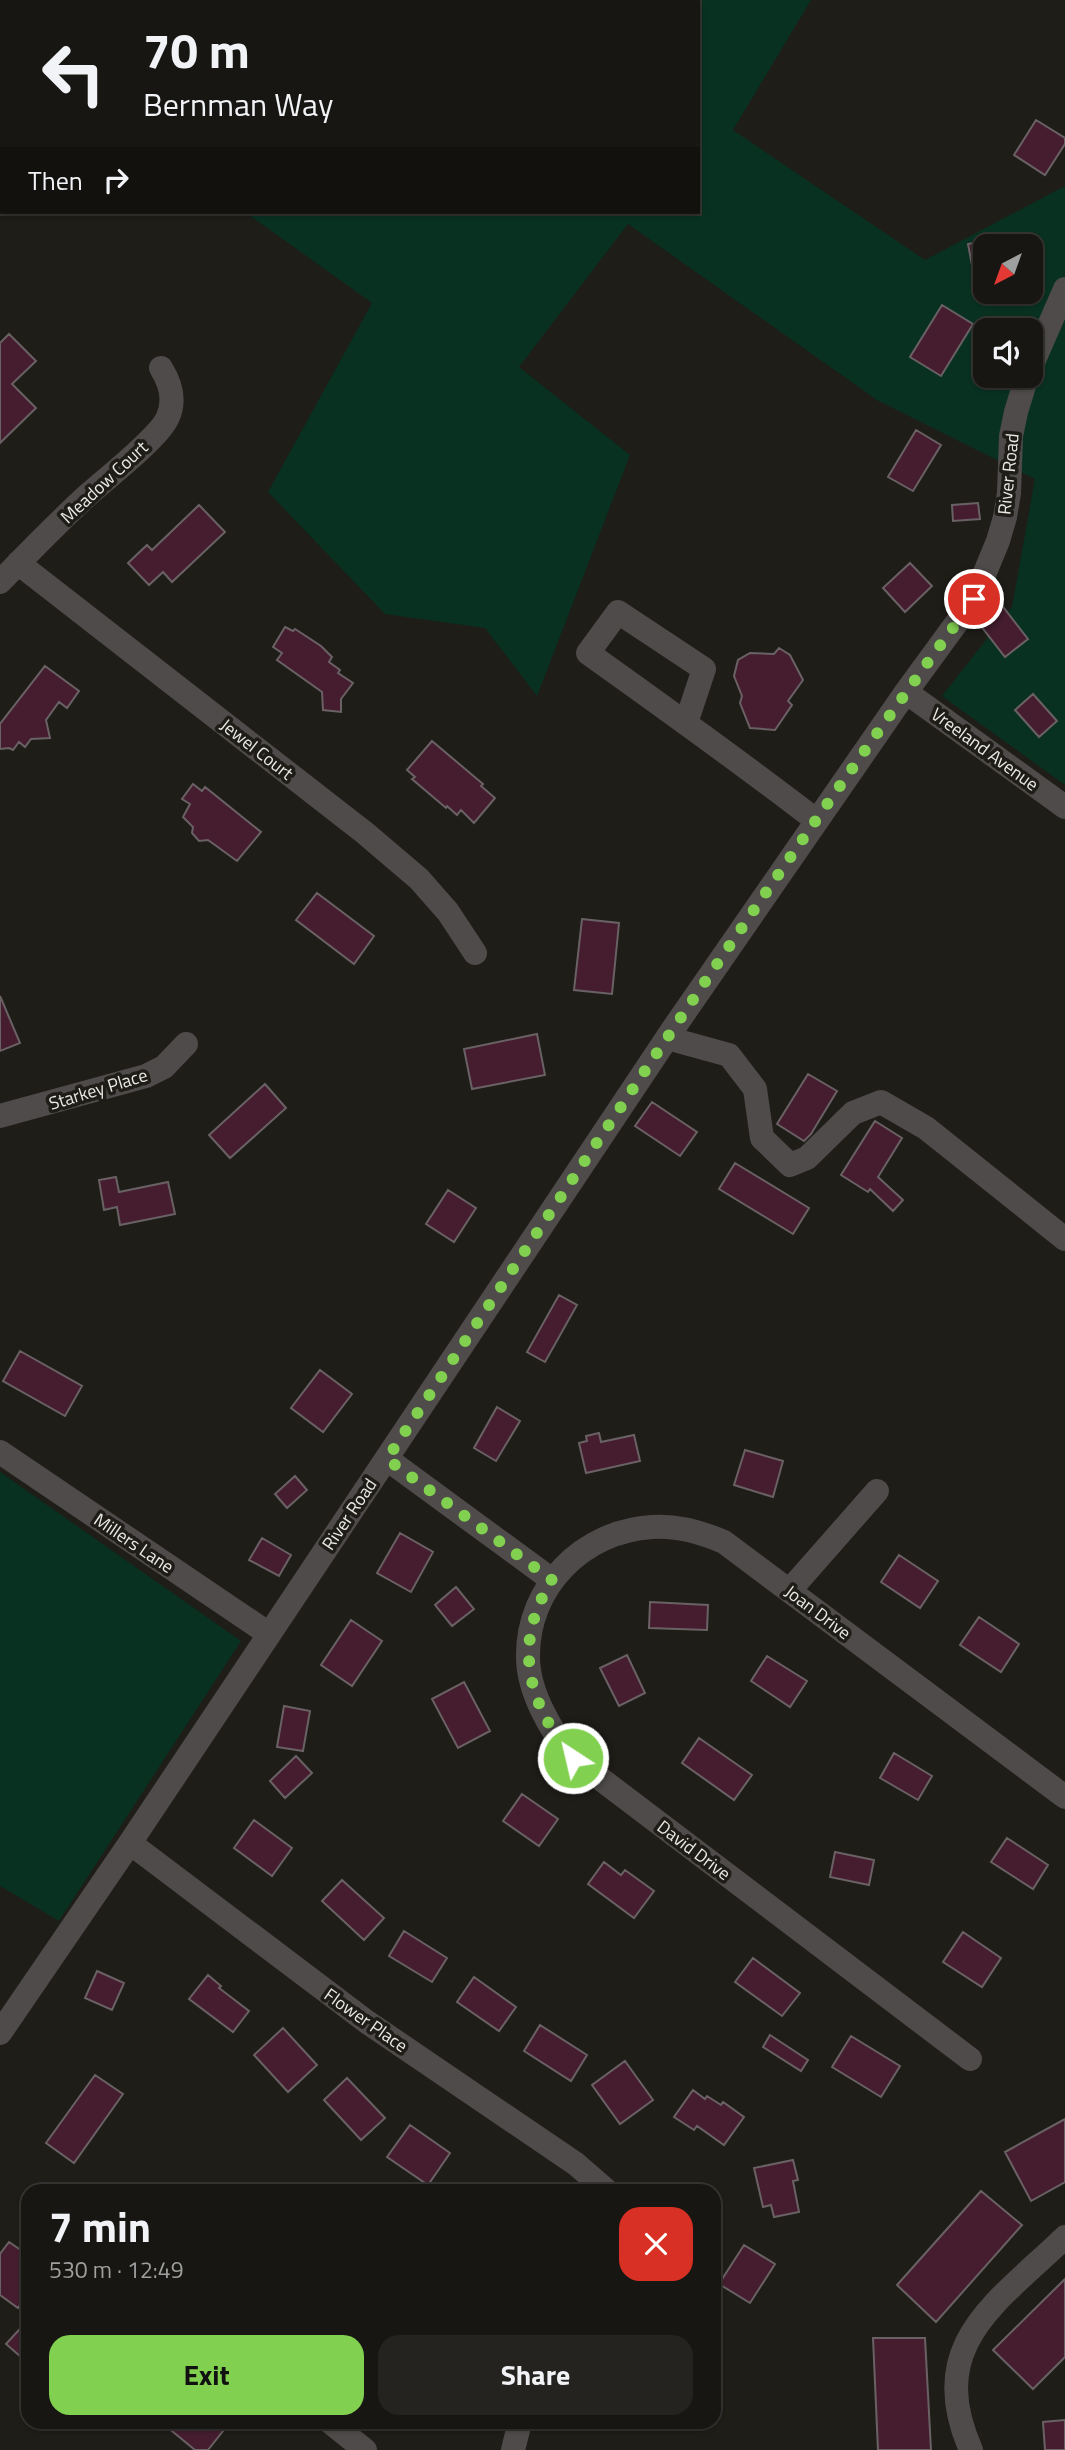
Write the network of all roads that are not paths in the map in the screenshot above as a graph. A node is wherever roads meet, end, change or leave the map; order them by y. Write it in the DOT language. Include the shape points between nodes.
graph roads {
  1 [pos="1065,289"];
  2 [pos="1043,339"];
  3 [pos="162,368"];
  4 [pos="1023,388"];
  5 [pos="18,563"];
  6 [pos="0,582"];
  7 [pos="906,692"];
  8 [pos="686,723"];
  9 [pos="1065,807"];
  10 [pos="817,821"];
  11 [pos="475,953"];
  12 [pos="667,1038"];
  13 [pos="186,1044"];
  14 [pos="0,1116"];
  15 [pos="1065,1239"];
  16 [pos="0,1452"];
  17 [pos="387,1459"];
  18 [pos="877,1491"];
  19 [pos="552,1580"];
  20 [pos="790,1590"];
  21 [pos="269,1634"];
  22 [pos="1065,1797"];
  23 [pos="130,1843"];
  24 [pos="0,2033"];
  25 [pos="970,2059"];
  26 [pos="599,2184"];
  27 [pos="1065,2236"];
  28 [pos="339,2429"];
  29 [pos="518,2429"];
  30 [pos="365,2450"];
  31 [pos="513,2450"];
  32 [pos="971,2450"];
  1 -- 2 [label="street"];
  3 -- 5 [label="street, Meadow Court" via="173,403 166,421"];
  4 -- 7 [label="street, River Road" via="1011,436 1009,493 998,541 974,599"];
  5 -- 6 [label="street, Meadow Court"];
  5 -- 11 [label="street, Jewel Court" via="419,879"];
  7 -- 9 [label="street, Vreeland Avenue"];
  7 -- 10 [label="street, River Road"];
  8 -- 8 [label="street" via="588,653 618,612 704,669"];
  8 -- 10 [label="street"];
  10 -- 12 [label="street, River Road"];
  12 -- 15 [label="street" via="729,1055 755,1089 762,1138 790,1166 807,1158 853,1113 881,1102 926,1128"];
  12 -- 17 [label="street, River Road"];
  13 -- 14 [label="street, Starkey Place" via="164,1067 146,1076"];
  16 -- 21 [label="street, Millers Lane"];
  17 -- 19 [label="street"];
  17 -- 21 [label="street, River Road"];
  18 -- 20 [label="street"];
  19 -- 20 [label="street, Joan Drive" via="572,1558 615,1534 677,1528 724,1542"];
  19 -- 25 [label="street, David Drive" via="532,1620 529,1670 541,1705 573,1758"];
  20 -- 22 [label="street, Joan Drive"];
  21 -- 23 [label="street, River Road"];
  23 -- 24 [label="street, River Road"];
  23 -- 26 [label="street, Flower Place" via="367,2022"];
  27 -- 32 [label="street" via="982,2317 962,2349 955,2398"];
  28 -- 30 [label="street"];
  29 -- 31 [label="street"];
}
